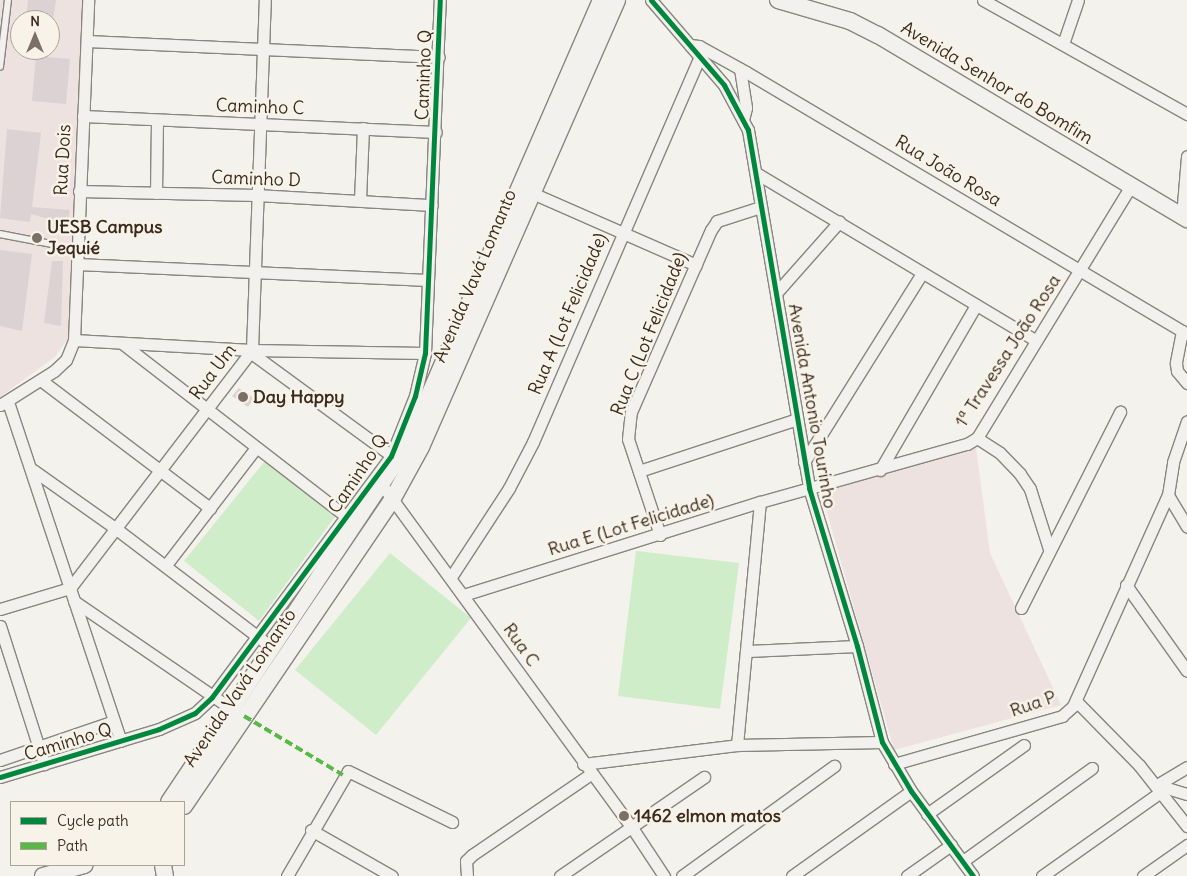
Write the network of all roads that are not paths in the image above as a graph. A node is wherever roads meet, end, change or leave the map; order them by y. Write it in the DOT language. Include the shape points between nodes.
graph roads {
  1 [pos="8,0"];
  2 [pos="88,0"];
  3 [pos="266,0"];
  4 [pos="440,0"];
  5 [pos="601,0"];
  6 [pos="617,0"];
  7 [pos="651,0"];
  8 [pos="778,0"];
  9 [pos="983,0"];
  10 [pos="1078,0"];
  11 [pos="87,41"];
  12 [pos="1063,44"];
  13 [pos="688,45"];
  14 [pos="263,49"];
  15 [pos="700,56"];
  16 [pos="439,57"];
  17 [pos="0,67"];
  18 [pos="740,69"];
  19 [pos="1187,114"];
  20 [pos="83,116"];
  21 [pos="157,120"];
  22 [pos="743,120"];
  23 [pos="258,124"];
  24 [pos="363,128"];
  25 [pos="436,132"];
  26 [pos="1187,156"];
  27 [pos="756,173"];
  28 [pos="1131,186"];
  29 [pos="79,192"];
  30 [pos="156,193"];
  31 [pos="532,193"];
  32 [pos="256,195"];
  33 [pos="360,200"];
  34 [pos="432,204"];
  35 [pos="761,207"];
  36 [pos="1184,218"];
  37 [pos="839,222"];
  38 [pos="621,232"];
  39 [pos="0,234"];
  40 [pos="52,244"];
  41 [pos="77,264"];
  42 [pos="696,265"];
  43 [pos="1082,270"];
  44 [pos="253,272"];
  45 [pos="922,273"];
  46 [pos="428,280"];
  47 [pos="777,292"];
  48 [pos="976,305"];
  49 [pos="1184,333"];
  50 [pos="74,340"];
  51 [pos="1035,340"];
  52 [pos="122,344"];
  53 [pos="251,351"];
  54 [pos="425,353"];
  55 [pos="42,381"];
  56 [pos="1187,383"];
  57 [pos="4,404"];
  58 [pos="206,409"];
  59 [pos="1120,412"];
  60 [pos="797,419"];
  61 [pos="1187,421"];
  62 [pos="977,438"];
  63 [pos="255,450"];
  64 [pos="394,458"];
  65 [pos="804,462"];
  66 [pos="33,470"];
  67 [pos="161,470"];
  68 [pos="880,470"];
  69 [pos="639,471"];
  70 [pos="382,485"];
  71 [pos="809,488"];
  72 [pos="1168,495"];
  73 [pos="392,500"];
  74 [pos="760,502"];
  75 [pos="210,508"];
  76 [pos="351,520"];
  77 [pos="1187,526"];
  78 [pos="115,528"];
  79 [pos="660,535"];
  80 [pos="1049,549"];
  81 [pos="166,565"];
  82 [pos="451,577"];
  83 [pos="1126,584"];
  84 [pos="70,588"];
  85 [pos="463,595"];
  86 [pos="74,601"];
  87 [pos="1021,608"];
  88 [pos="0,609"];
  89 [pos="0,626"];
  90 [pos="256,636"];
  91 [pos="270,646"];
  92 [pos="857,646"];
  93 [pos="748,651"];
  94 [pos="1187,671"];
  95 [pos="212,697"];
  96 [pos="1076,701"];
  97 [pos="237,712"];
  98 [pos="114,721"];
  99 [pos="121,741"];
  100 [pos="882,742"];
  101 [pos="737,745"];
  102 [pos="1024,745"];
  103 [pos="39,748"];
  104 [pos="0,760"];
  105 [pos="44,764"];
  106 [pos="583,764"];
  107 [pos="894,764"];
  108 [pos="834,766"];
  109 [pos="1187,767"];
  110 [pos="1092,768"];
  111 [pos="592,773"];
  112 [pos="704,776"];
  113 [pos="0,777"];
  114 [pos="1159,788"];
  115 [pos="911,791"];
  116 [pos="1187,794"];
  117 [pos="170,801"];
  118 [pos="185,804"];
  119 [pos="927,814"];
  120 [pos="452,822"];
  121 [pos="631,826"];
  122 [pos="1187,826"];
  123 [pos="311,830"];
  124 [pos="951,845"];
  125 [pos="1187,845"];
  126 [pos="963,861"];
  127 [pos="81,866"];
  128 [pos="43,876"];
  129 [pos="287,876"];
  130 [pos="392,876"];
  131 [pos="467,876"];
  132 [pos="560,876"];
  133 [pos="664,876"];
  134 [pos="682,876"];
  135 [pos="792,876"];
  136 [pos="907,876"];
  137 [pos="973,876"];
  138 [pos="1042,876"];
  139 [pos="1143,876"];
  1 -- 17 [label="lane"];
  2 -- 11 [label="street, Rua Dois"];
  3 -- 14 [label="street, Rua Um"];
  4 -- 16 [label="street, Caminho Q"];
  5 -- 64 [label="street, Avenida Vavá Lomanto" via="421,414"];
  6 -- 31 [label="street, Avenida Vavá Lomanto"];
  7 -- 13 [label="street, Avenida Antonio Tourinho"];
  8 -- 28 [label="street, Avenida Senhor do Bomfim" via="850,21 878,35"];
  9 -- 12 [label="street"];
  10 -- 12 [label="street"];
  11 -- 14 [label="street"];
  11 -- 20 [label="street, Rua Dois"];
  12 -- 19 [label="street"];
  13 -- 15 [label="street, Avenida Antonio Tourinho"];
  13 -- 18 [label="street, Rua João Rosa" via="698,46"];
  14 -- 16 [label="street"];
  14 -- 23 [label="street, Rua Um"];
  15 -- 22 [label="street, Avenida Antonio Tourinho" via="724,85"];
  15 -- 38 [label="street, Rua A (Lot Felicidade)"];
  16 -- 25 [label="street, Caminho Q"];
  18 -- 22 [label="street" via="746,108"];
  18 -- 43 [label="street, Rua João Rosa"];
  20 -- 21 [label="street, Caminho C"];
  20 -- 29 [label="street, Rua Dois"];
  21 -- 23 [label="street, Caminho C"];
  21 -- 30 [label="street"];
  22 -- 27 [label="street, Avenida Antonio Tourinho" via="753,146"];
  23 -- 24 [label="street, Caminho C"];
  23 -- 32 [label="street, Rua Um"];
  24 -- 25 [label="street, Caminho C"];
  24 -- 33 [label="street"];
  25 -- 34 [label="street, Caminho Q"];
  26 -- 36 [label="street"];
  27 -- 35 [label="street, Avenida Antonio Tourinho"];
  27 -- 37 [label="street"];
  28 -- 36 [label="street, Avenida Senhor do Bomfim"];
  28 -- 43 [label="street, 1ª Travessa João Rosa"];
  29 -- 30 [label="street, Caminho D"];
  29 -- 41 [label="street, Rua Dois"];
  30 -- 32 [label="street, Caminho D"];
  31 -- 38 [label="street"];
  31 -- 73 [label="street, Avenida Vavá Lomanto" via="422,447"];
  32 -- 33 [label="street, Caminho D"];
  32 -- 44 [label="street, Rua Um"];
  33 -- 34 [label="street, Caminho D"];
  34 -- 46 [label="street, Caminho Q"];
  35 -- 42 [label="street, Rua C (Lot Felicidade)" via="717,221"];
  35 -- 47 [label="street, Avenida Antonio Tourinho"];
  37 -- 45 [label="street"];
  37 -- 47 [label="street"];
  38 -- 42 [label="street"];
  38 -- 82 [label="street, Rua A (Lot Felicidade)" via="533,442 509,488"];
  39 -- 40 [label="lane"];
  41 -- 44 [label="street"];
  41 -- 50 [label="street, Rua Dois"];
  42 -- 69 [label="street, Rua C (Lot Felicidade)" via="631,412 628,439"];
  43 -- 49 [label="street, Rua João Rosa"];
  43 -- 51 [label="street, 1ª Travessa João Rosa"];
  44 -- 46 [label="street"];
  44 -- 53 [label="street, Rua Um"];
  45 -- 48 [label="street"];
  45 -- 65 [label="street"];
  46 -- 54 [label="street, Caminho Q"];
  47 -- 60 [label="street, Avenida Antonio Tourinho"];
  48 -- 51 [label="street"];
  48 -- 68 [label="street"];
  49 -- 56 [label="street" via="1176,363 1177,371"];
  50 -- 52 [label="street"];
  50 -- 55 [label="street, Rua Dois" via="66,360"];
  51 -- 62 [label="street, 1ª Travessa João Rosa"];
  52 -- 53 [label="street"];
  52 -- 58 [label="street"];
  53 -- 54 [label="street"];
  53 -- 58 [label="street, Rua Um"];
  53 -- 64 [label="street"];
  54 -- 64 [label="street, Caminho Q" via="415,396"];
  55 -- 57 [label="street, Rua Dois"];
  55 -- 67 [label="street"];
  57 -- 66 [label="street"];
  58 -- 63 [label="street"];
  58 -- 67 [label="street, Rua Um"];
  59 -- 80 [label="street"];
  60 -- 65 [label="street, Avenida Antonio Tourinho"];
  60 -- 69 [label="street"];
  61 -- 72 [label="street" via="1173,462"];
  62 -- 68 [label="street, 1ª Travessa João Rosa" via="946,452"];
  62 -- 80 [label="street" via="1000,453 1030,489"];
  63 -- 75 [label="street"];
  63 -- 76 [label="street"];
  64 -- 70 [label="street, Avenida Vavá Lomanto"];
  64 -- 76 [label="street, Caminho Q"];
  65 -- 71 [label="street, Avenida Antonio Tourinho"];
  66 -- 78 [label="street"];
  66 -- 84 [label="street"];
  67 -- 75 [label="street"];
  67 -- 78 [label="street, Rua Um"];
  68 -- 71 [label="street, 1ª Travessa João Rosa"];
  69 -- 79 [label="street, Rua C (Lot Felicidade)"];
  70 -- 73 [label="street, Rua C"];
  70 -- 76 [label="street, Avenida Vavá Lomanto"];
  71 -- 74 [label="street, Rua E (Lot Felicidade)"];
  71 -- 92 [label="street, Avenida Antonio Tourinho"];
  72 -- 77 [label="street"];
  72 -- 83 [label="street"];
  73 -- 82 [label="street, Rua C"];
  73 -- 97 [label="street, Avenida Vavá Lomanto"];
  74 -- 79 [label="street, Rua E (Lot Felicidade)"];
  74 -- 93 [label="street"];
  75 -- 81 [label="street"];
  76 -- 90 [label="street, Caminho Q"];
  76 -- 91 [label="street, Avenida Vavá Lomanto"];
  78 -- 81 [label="street"];
  78 -- 84 [label="street, Rua Um"];
  79 -- 85 [label="street, Rua E (Lot Felicidade)"];
  80 -- 87 [label="street"];
  81 -- 90 [label="street"];
  82 -- 85 [label="street, Rua C"];
  83 -- 94 [label="street"];
  83 -- 96 [label="street"];
  84 -- 86 [label="street"];
  84 -- 88 [label="street"];
  85 -- 106 [label="street, Rua C"];
  86 -- 95 [label="street"];
  86 -- 98 [label="street"];
  89 -- 103 [label="street"];
  90 -- 91 [label="street"];
  90 -- 95 [label="street, Caminho Q"];
  91 -- 97 [label="street, Avenida Vavá Lomanto"];
  92 -- 93 [label="street"];
  92 -- 100 [label="street, Avenida Antonio Tourinho"];
  93 -- 101 [label="street"];
  95 -- 97 [label="street"];
  95 -- 99 [label="street, Caminho Q" via="195,713"];
  96 -- 107 [label="street, Rua P" via="1062,716"];
  96 -- 114 [label="street, Rua P" via="1092,714"];
  97 -- 117 [label="street, Avenida Vavá Lomanto"];
  97 -- 118 [label="street, Avenida Vavá Lomanto"];
  98 -- 99 [label="street"];
  98 -- 103 [label="street, Caminho Q"];
  99 -- 105 [label="street, Caminho Q"];
  100 -- 101 [label="street"];
  100 -- 107 [label="street, Avenida Antonio Tourinho"];
  101 -- 106 [label="street"];
  102 -- 119 [label="street"];
  103 -- 104 [label="street, Caminho Q"];
  103 -- 105 [label="street"];
  105 -- 113 [label="street, Caminho Q"];
  106 -- 111 [label="street, Rua C"];
  107 -- 115 [label="street, Avenida Antonio Tourinho"];
  108 -- 134 [label="street"];
  109 -- 114 [label="street"];
  110 -- 126 [label="street"];
  111 -- 121 [label="street, Rua C"];
  111 -- 131 [label="street" via="466,861"];
  112 -- 121 [label="street"];
  114 -- 116 [label="street"];
  114 -- 122 [label="street, Rua P"];
  114 -- 138 [label="street"];
  115 -- 119 [label="street, Avenida Antonio Tourinho"];
  115 -- 135 [label="street"];
  119 -- 124 [label="street, Avenida Antonio Tourinho"];
  120 -- 123 [label="street" via="351,770 343,775"];
  121 -- 132 [label="street"];
  121 -- 133 [label="street, Rua C"];
  123 -- 129 [label="street"];
  123 -- 130 [label="street"];
  124 -- 126 [label="street, Avenida Antonio Tourinho"];
  124 -- 136 [label="street"];
  125 -- 139 [label="street"];
  126 -- 137 [label="street, Avenida Antonio Tourinho"];
  127 -- 128 [label="street"];
}
